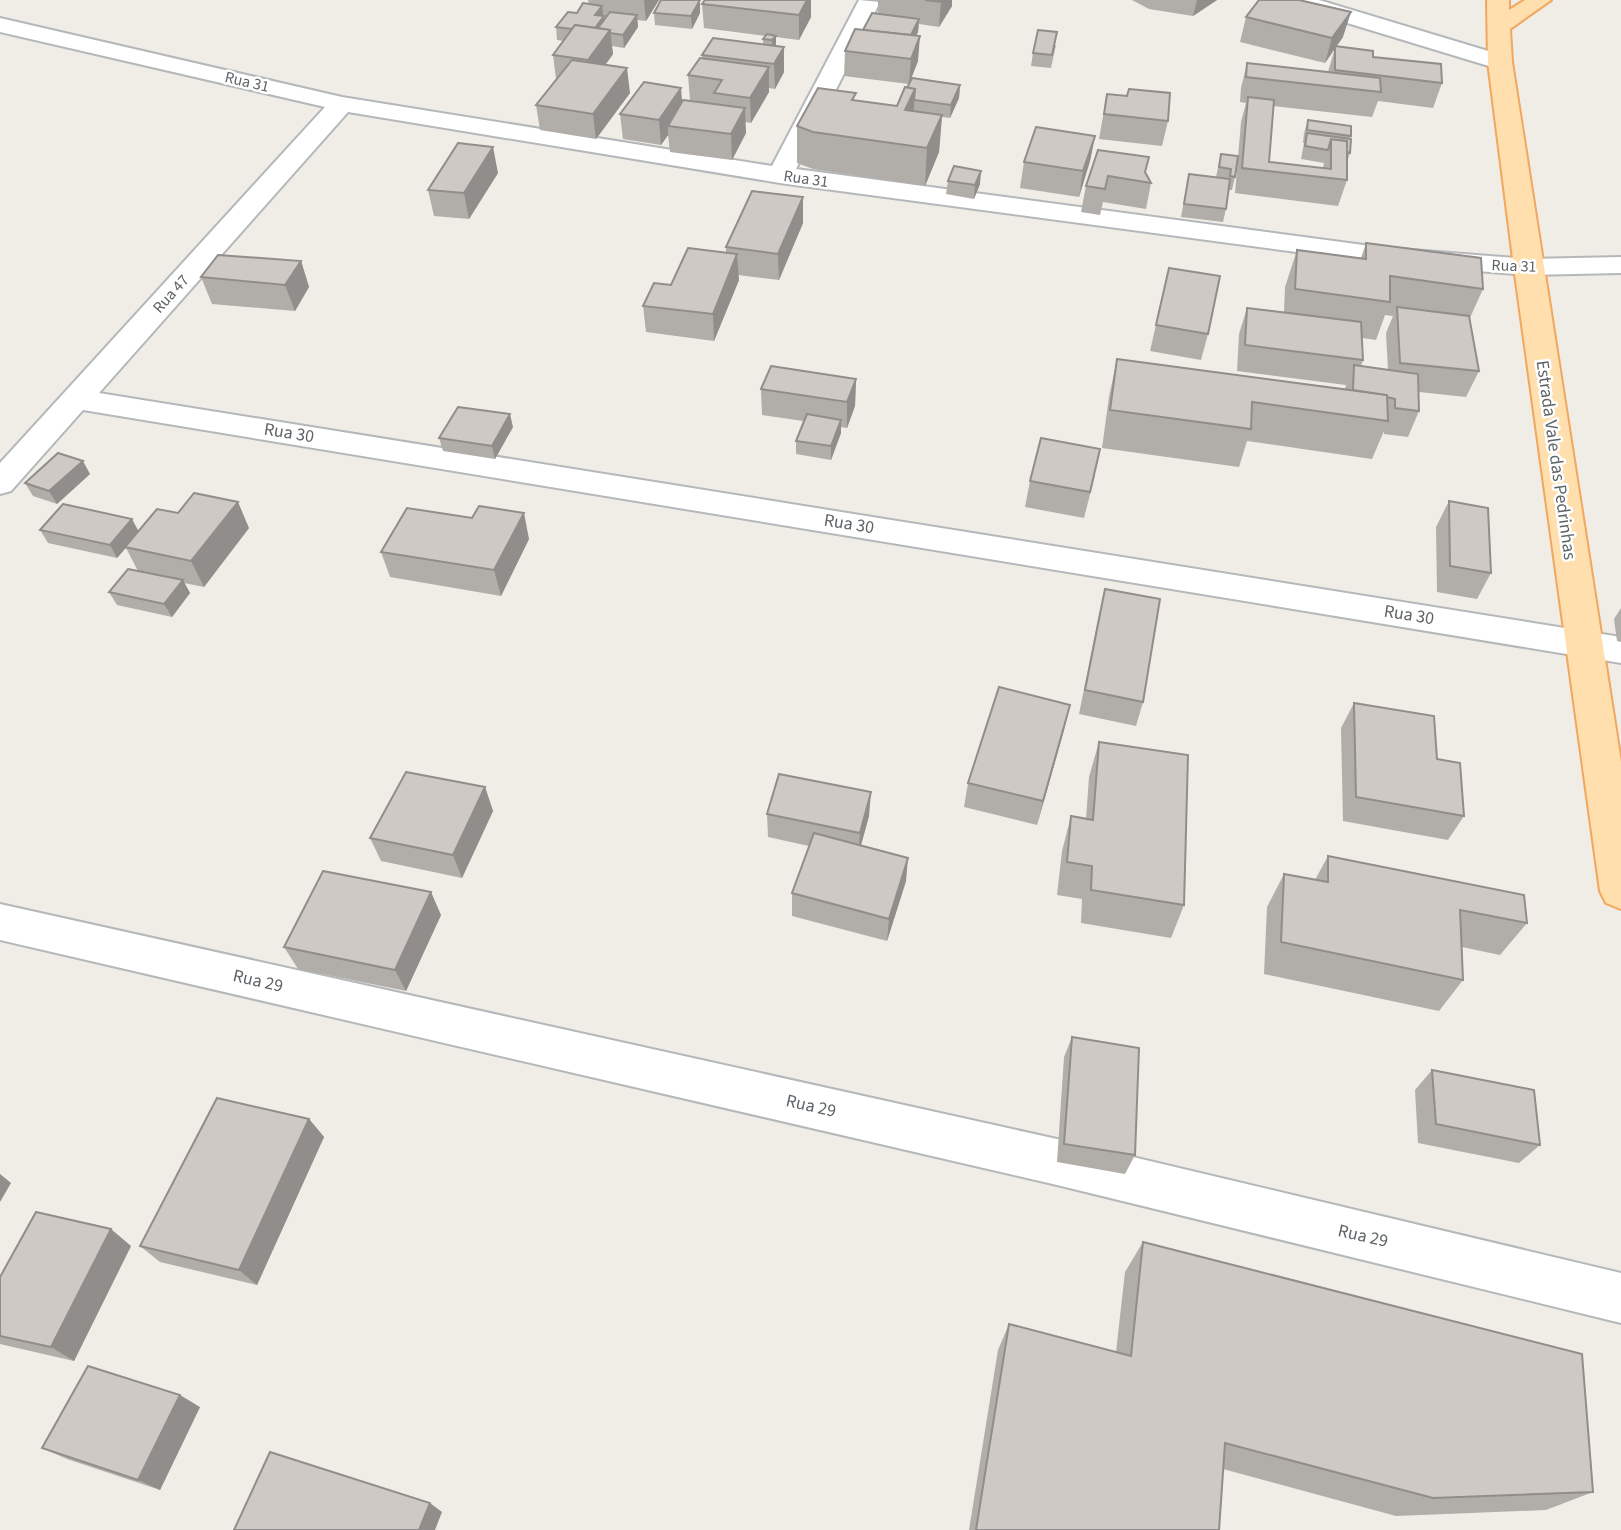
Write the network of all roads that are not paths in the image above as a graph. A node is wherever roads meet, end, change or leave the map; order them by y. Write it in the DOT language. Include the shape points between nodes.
graph roads {
  1 [pos="1296,0"];
  2 [pos="1540,0"];
  3 [pos="869,2"];
  4 [pos="1498,14"];
  5 [pos="0,25"];
  6 [pos="1500,62"];
  7 [pos="342,104"];
  8 [pos="780,175"];
  9 [pos="1621,265"];
  10 [pos="1528,267"];
  11 [pos="77,399"];
  12 [pos="0,483"];
  13 [pos="1584,644"];
  14 [pos="1621,650"];
  15 [pos="1621,891"];
  16 [pos="0,922"];
  17 [pos="1621,1298"];
  1 -- 6 [label="street"];
  2 -- 4 [label="main road"];
  3 -- 8 [label="street"];
  4 -- 6 [label="main road, Estrada Vale das Pedrinhas"];
  5 -- 7 [label="street, Rua 31"];
  6 -- 10 [label="main road, Estrada Vale das Pedrinhas"];
  7 -- 8 [label="street, Rua 31"];
  7 -- 11 [label="street, Rua 47"];
  8 -- 10 [label="street, Rua 31" via="1386,256"];
  9 -- 10 [label="street, Rua 31"];
  10 -- 13 [label="main road, Estrada Vale das Pedrinhas"];
  11 -- 12 [label="street, Rua 47"];
  11 -- 13 [label="street, Rua 30"];
  13 -- 14 [label="street, Rua 30"];
  13 -- 15 [label="main road, Estrada Vale das Pedrinhas"];
  16 -- 17 [label="street, Rua 29" via="1030,1156"];
}
